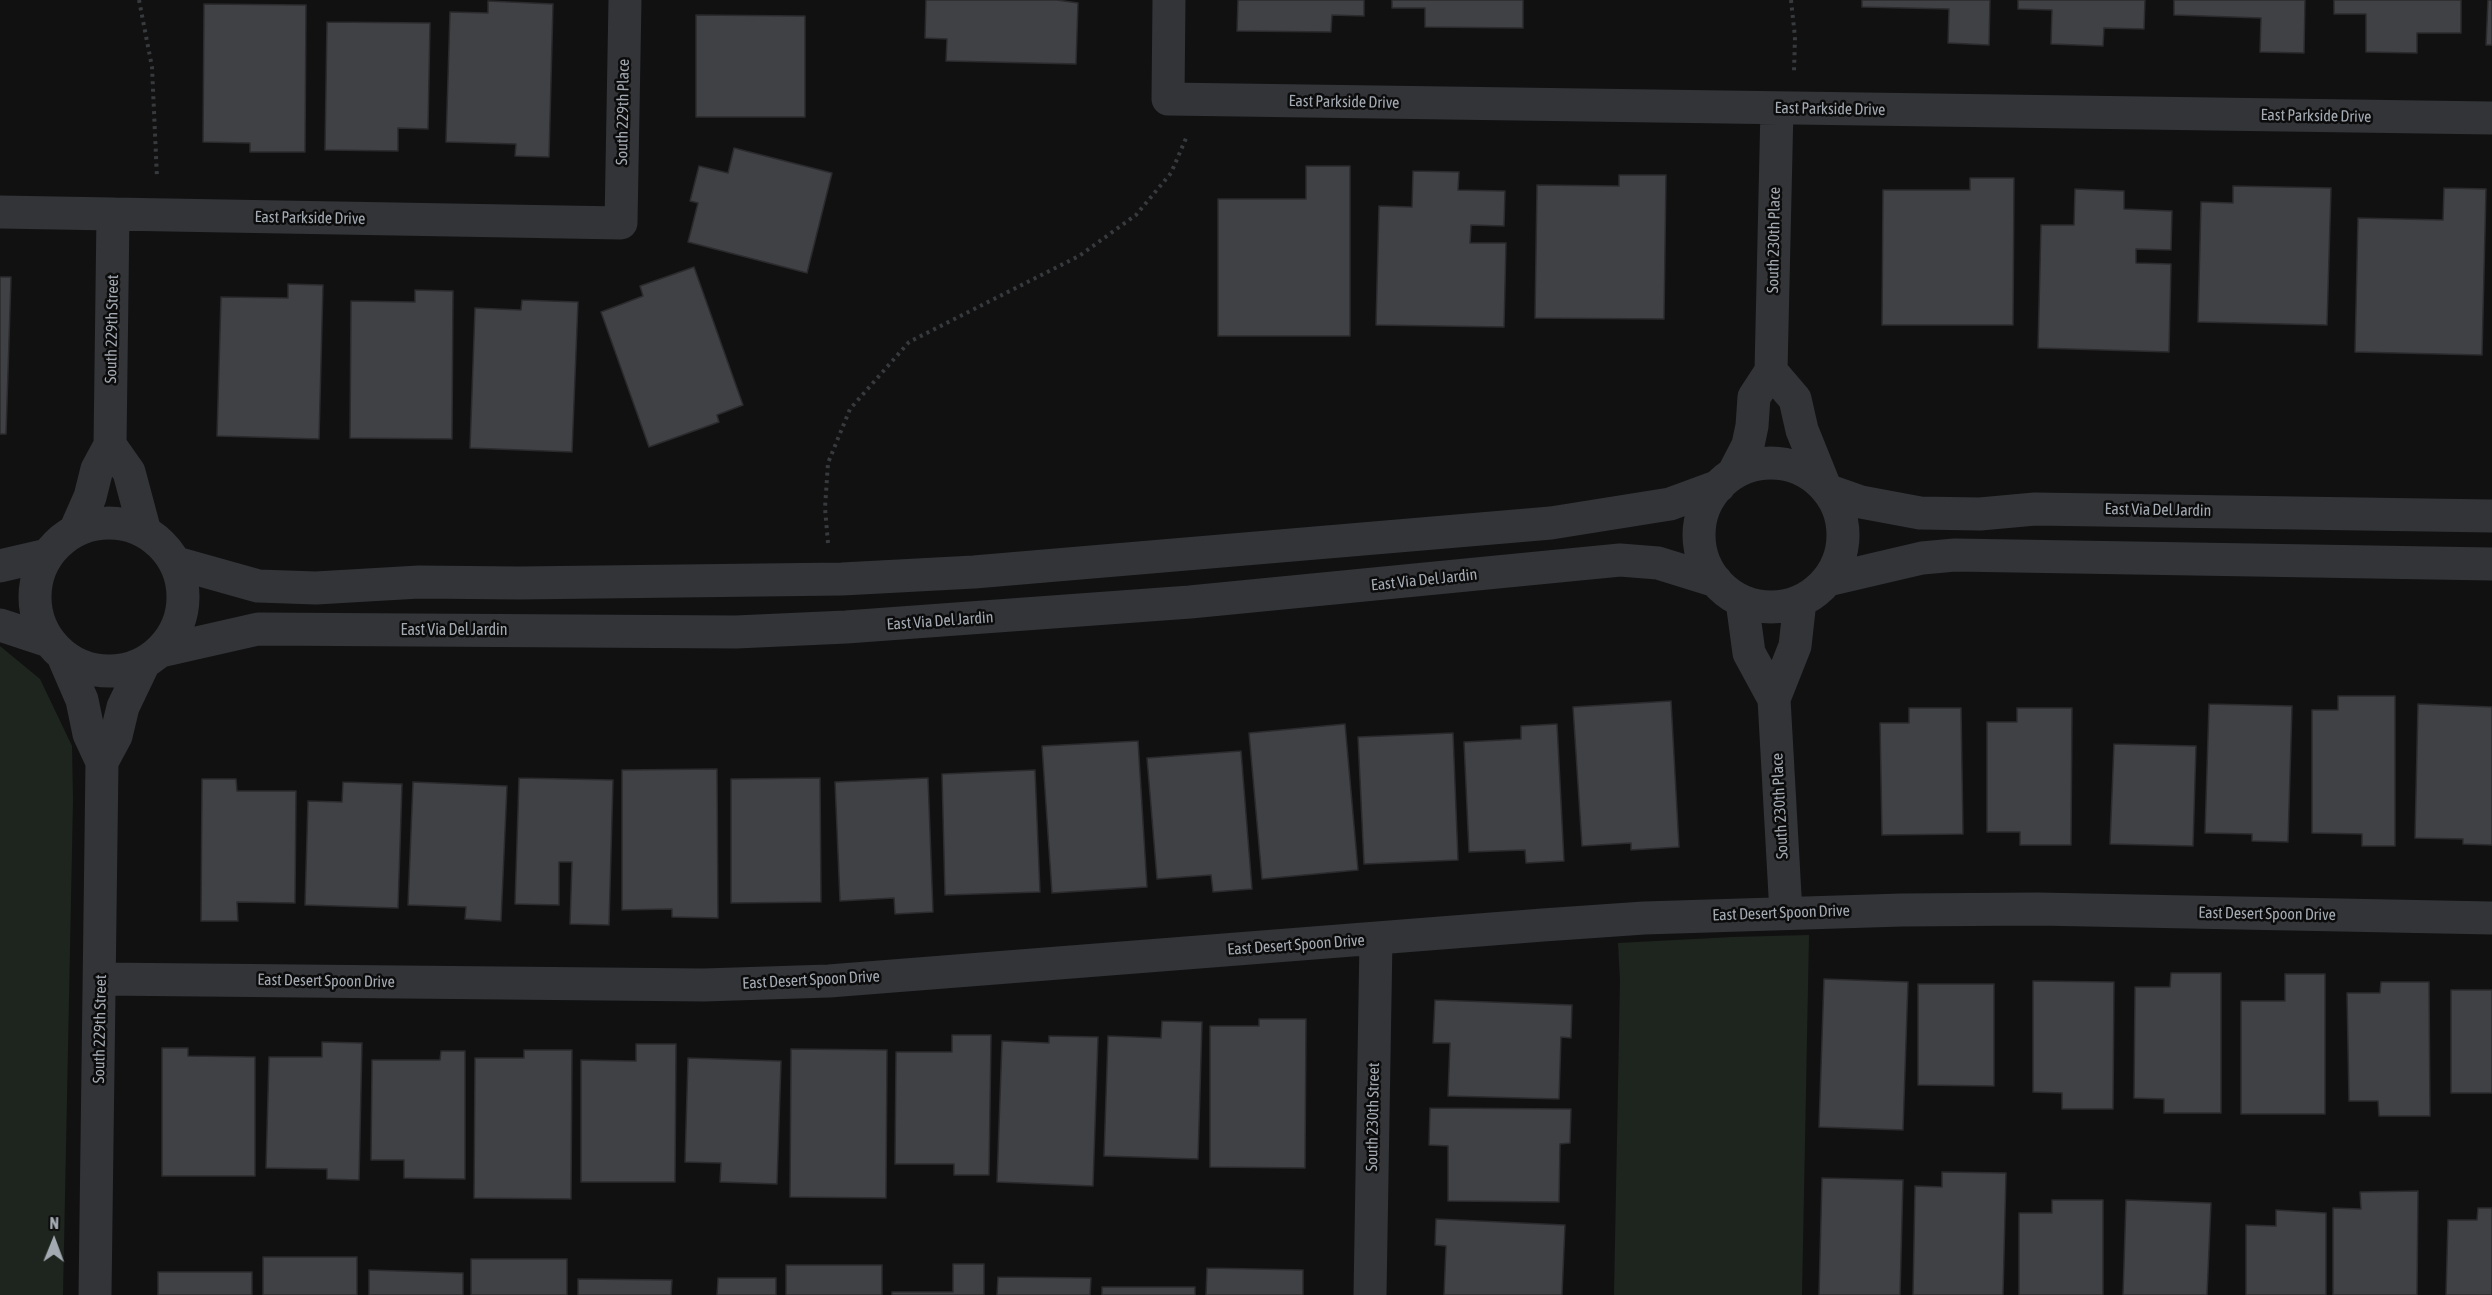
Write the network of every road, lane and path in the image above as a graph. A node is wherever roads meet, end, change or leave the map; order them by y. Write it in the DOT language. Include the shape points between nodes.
graph roads {
  1 [pos="139,0"];
  2 [pos="624,0"];
  3 [pos="1169,0"];
  4 [pos="1791,0"];
  5 [pos="1183,99"];
  6 [pos="1785,108"];
  7 [pos="2492,118"];
  8 [pos="0,212"];
  9 [pos="113,214"];
  10 [pos="158,215"];
  11 [pos="621,224"];
  12 [pos="1772,371"];
  13 [pos="110,445"];
  14 [pos="1726,480"];
  15 [pos="1826,489"];
  16 [pos="2492,516"];
  17 [pos="75,531"];
  18 [pos="145,532"];
  19 [pos="47,555"];
  20 [pos="176,564"];
  21 [pos="2492,564"];
  22 [pos="0,566"];
  23 [pos="830,579"];
  24 [pos="1828,580"];
  25 [pos="1716,582"];
  26 [pos="1742,601"];
  27 [pos="1800,601"];
  28 [pos="0,625"];
  29 [pos="56,649"];
  30 [pos="153,657"];
  31 [pos="1774,699"];
  32 [pos="102,762"];
  33 [pos="1786,913"];
  34 [pos="2492,918"];
  35 [pos="1376,939"];
  36 [pos="100,979"];
  37 [pos="95,1295"];
  38 [pos="1370,1295"];
  1 -- 10 [label="path" via="152,67"];
  2 -- 11 [label="street, South 229th Place"];
  3 -- 5 [label="street"];
  4 -- 6 [label="path" via="1796,37"];
  5 -- 6 [label="street, East Parkside Drive"];
  5 -- 23 [label="path" via="1185,145 1171,173 1136,215 1079,256 909,342 850,409 828,463 825,508"];
  6 -- 7 [label="street, East Parkside Drive"];
  6 -- 12 [label="street, South 230th Place"];
  8 -- 9 [label="street, East Parkside Drive"];
  9 -- 10 [label="street, East Parkside Drive"];
  9 -- 13 [label="street, South 229th Street"];
  10 -- 11 [label="street, East Parkside Drive"];
  12 -- 14 [label="street" via="1754,396 1748,445"];
  12 -- 15 [label="street" via="1794,399"];
  13 -- 17 [label="street, South 229th Street" via="96,469 90,497"];
  13 -- 18 [label="street" via="129,472"];
  14 -- 15 [label="street" via="1751,466 1772,463 1810,474"];
  14 -- 23 [label="street" via="1670,504 1551,523 974,572"];
  14 -- 25 [label="street" via="1707,502 1700,523 1699,544"];
  15 -- 16 [label="street, East Via Del Jardin" via="1861,502 1920,513 1980,514 2035,509"];
  15 -- 24 [label="street" via="1837,506 1843,544"];
  17 -- 18 [label="street" via="98,523 122,524"];
  17 -- 19 [label="street"];
  18 -- 20 [label="street" via="162,545"];
  19 -- 22 [label="street"];
  19 -- 29 [label="street" via="34,598 38,621"];
  20 -- 23 [label="street" via="258,586 316,588 419,582"];
  20 -- 30 [label="street" via="183,586 183,609 175,632"];
  21 -- 24 [label="street" via="1955,555 1922,558"];
  24 -- 27 [label="street"];
  25 -- 26 [label="street"];
  25 -- 30 [label="street, East Via Del Jardin" via="1658,563 1620,560 1201,601 846,627 736,632 258,629"];
  26 -- 27 [label="street" via="1761,606"];
  26 -- 31 [label="street, South 230th Place" via="1749,653"];
  27 -- 31 [label="street, South 230th Place" via="1795,646"];
  28 -- 29 [label="street"];
  29 -- 30 [label="street" via="82,667 103,672 124,670"];
  29 -- 32 [label="street, South 229th Street" via="82,700 89,734"];
  30 -- 32 [label="street, South 229th Street" via="123,707 116,736"];
  31 -- 33 [label="street, South 230th Place"];
  32 -- 36 [label="street, South 229th Street"];
  33 -- 34 [label="street, East Desert Spoon Drive" via="2038,909"];
  33 -- 35 [label="street, East Desert Spoon Drive" via="1554,924"];
  35 -- 36 [label="street, East Desert Spoon Drive" via="829,981 704,985"];
  35 -- 38 [label="street, South 230th Street"];
  36 -- 37 [label="street, South 229th Street"];
}
